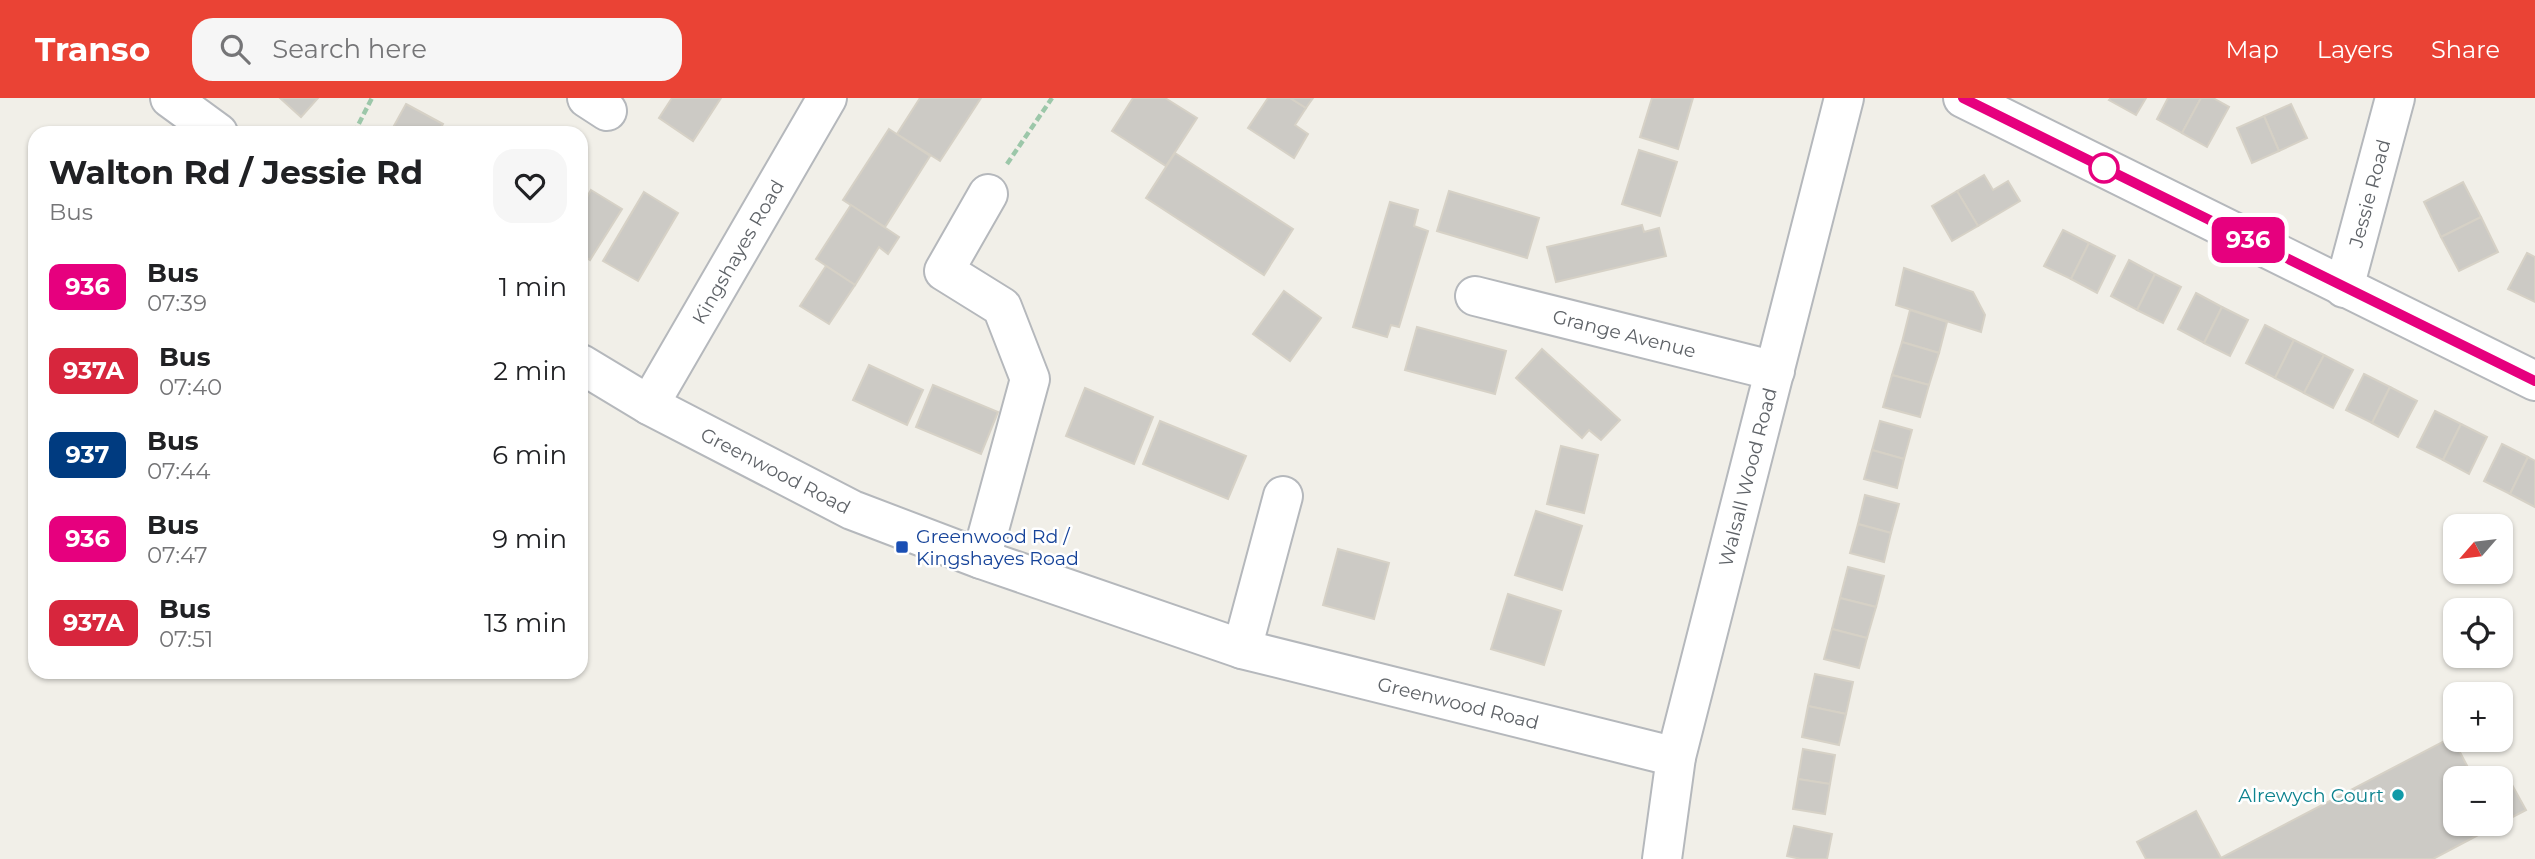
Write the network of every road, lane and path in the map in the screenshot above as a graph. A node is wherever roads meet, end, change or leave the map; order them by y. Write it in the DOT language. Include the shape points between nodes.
graph roads {
  1 [pos="170,98"];
  2 [pos="372,98"];
  3 [pos="827,98"];
  4 [pos="1052,98"];
  5 [pos="1844,98"];
  6 [pos="1963,98"];
  7 [pos="2395,98"];
  8 [pos="2002,107"];
  9 [pos="208,126"];
  10 [pos="358,126"];
  11 [pos="988,194"];
  12 [pos="2344,288"];
  13 [pos="1475,296"];
  14 [pos="588,368"];
  15 [pos="1775,371"];
  16 [pos="2535,381"];
  17 [pos="649,405"];
  18 [pos="1283,496"];
  19 [pos="981,559"];
  20 [pos="1242,649"];
  21 [pos="1676,757"];
  22 [pos="1662,859"];
  1 -- 9 [label="street"];
  2 -- 10 [label="path"];
  3 -- 17 [label="street, Kingshayes Road"];
  4 -- 11 [label="path"];
  5 -- 15 [label="street, Walsall Wood Road"];
  6 -- 8 [label="street"];
  7 -- 12 [label="street, Jessie Road"];
  8 -- 12 [label="street"];
  11 -- 19 [label="street" via="944,271 1002,307 1031,379"];
  12 -- 16 [label="street"];
  13 -- 15 [label="street, Grange Avenue"];
  14 -- 17 [label="street, Greenwood Road"];
  15 -- 21 [label="street, Walsall Wood Road"];
  17 -- 19 [label="street, Greenwood Road" via="852,510"];
  18 -- 20 [label="street"];
  19 -- 20 [label="street, Greenwood Road"];
  20 -- 21 [label="street, Greenwood Road"];
  21 -- 22 [label="street, Walsall Wood Road"];
}
